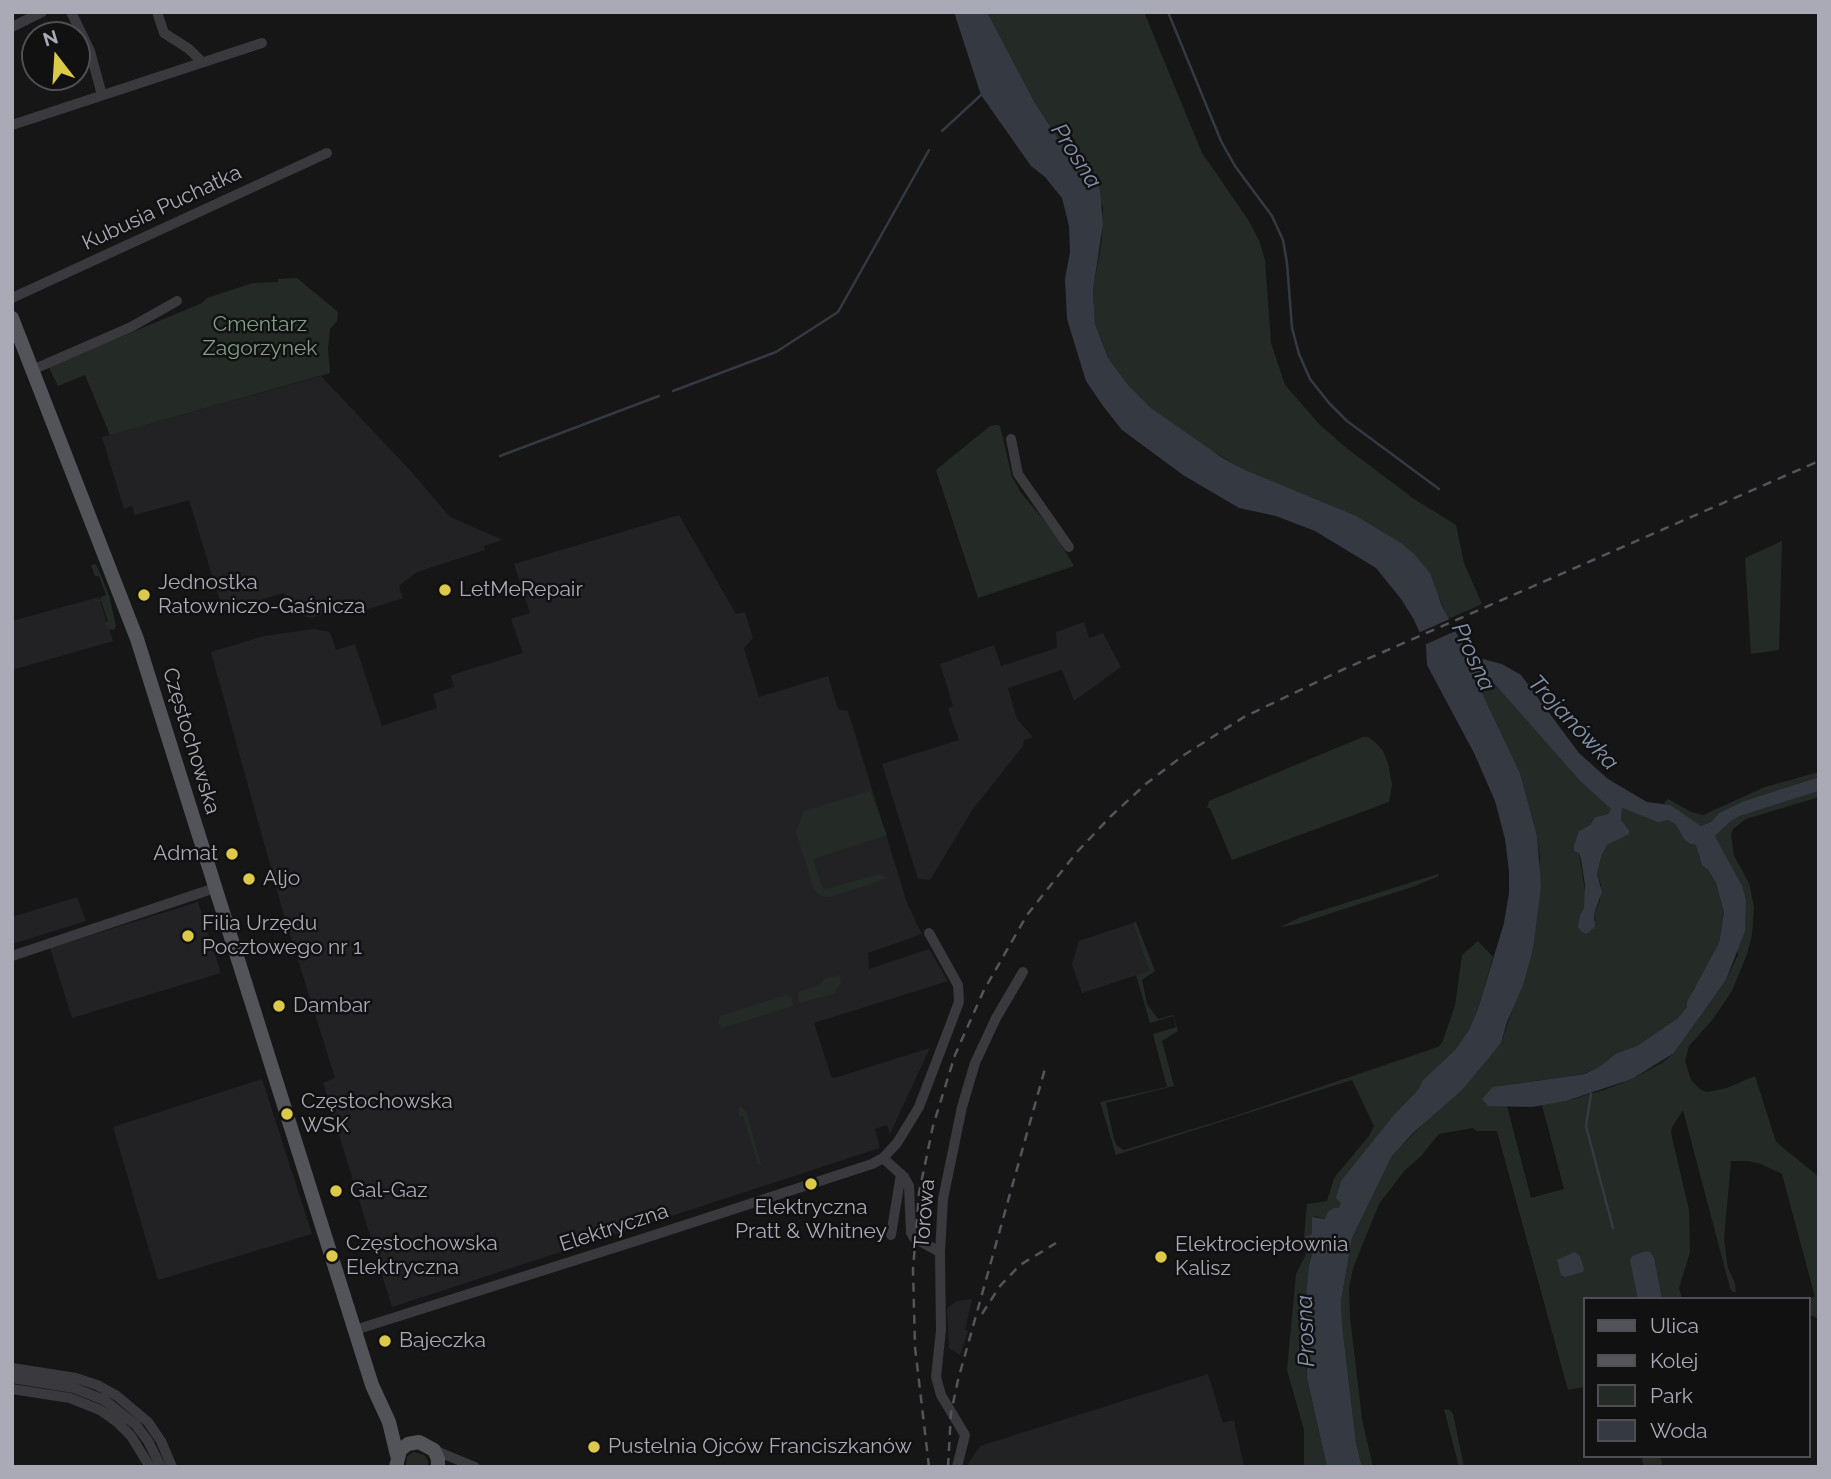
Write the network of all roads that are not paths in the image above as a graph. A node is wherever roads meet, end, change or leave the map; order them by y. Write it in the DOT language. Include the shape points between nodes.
graph roads {
  1 [pos="42,12"];
  2 [pos="71,12"];
  3 [pos="157,12"];
  4 [pos="12,27"];
  5 [pos="261,43"];
  6 [pos="202,62"];
  7 [pos="102,95"];
  8 [pos="12,125"];
  9 [pos="327,153"];
  10 [pos="12,298"];
  11 [pos="177,300"];
  12 [pos="12,318"];
  13 [pos="32,370"];
  14 [pos="1012,439"];
  15 [pos="1069,547"];
  16 [pos="215,888"];
  17 [pos="929,933"];
  18 [pos="12,956"];
  19 [pos="1023,972"];
  20 [pos="883,1158"];
  21 [pos="901,1174"];
  22 [pos="891,1235"];
  23 [pos="940,1252"];
  24 [pos="355,1330"];
  25 [pos="12,1368"];
  26 [pos="12,1378"];
  27 [pos="12,1389"];
  28 [pos="389,1422"];
  29 [pos="419,1442"];
  30 [pos="434,1450"];
  31 [pos="394,1462"];
  32 [pos="150,1467"];
  33 [pos="161,1467"];
  34 [pos="173,1467"];
  35 [pos="438,1467"];
  36 [pos="475,1467"];
  37 [pos="957,1467"];
  1 -- 4 [label="street"];
  2 -- 7 [label="street" via="90,51"];
  3 -- 6 [label="street" via="164,33"];
  5 -- 6 [label="street"];
  6 -- 7 [label="street"];
  7 -- 8 [label="street"];
  9 -- 10 [label="street, Kubusia Puchatka"];
  11 -- 13 [label="street" via="131,327"];
  12 -- 13 [label="main road, Częstochowska"];
  13 -- 16 [label="main road, Częstochowska" via="137,639"];
  14 -- 15 [label="street" via="1018,474"];
  16 -- 18 [label="street"];
  16 -- 24 [label="main road, Częstochowska"];
  17 -- 20 [label="street" via="958,985 959,1002 919,1107"];
  19 -- 23 [label="street, Torowa" via="984,1041 967,1089 943,1199"];
  20 -- 21 [label="street"];
  20 -- 24 [label="street, Elektryczna"];
  21 -- 22 [label="street"];
  21 -- 23 [label="street" via="909,1186 911,1234"];
  23 -- 37 [label="street, Torowa" via="942,1330 936,1377 941,1395 965,1435"];
  24 -- 28 [label="main road, Częstochowska"];
  25 -- 34 [label="street" via="76,1378 117,1396 148,1422"];
  26 -- 33 [label="street" via="74,1388 104,1400 143,1433"];
  27 -- 32 [label="street" via="70,1398 100,1410 131,1436"];
  28 -- 29 [label="main road"];
  28 -- 31 [label="main road, Częstochowska"];
  29 -- 30 [label="main road"];
  29 -- 31 [label="main road" via="404,1447"];
  30 -- 35 [label="main road"];
  30 -- 36 [label="street"];
}
